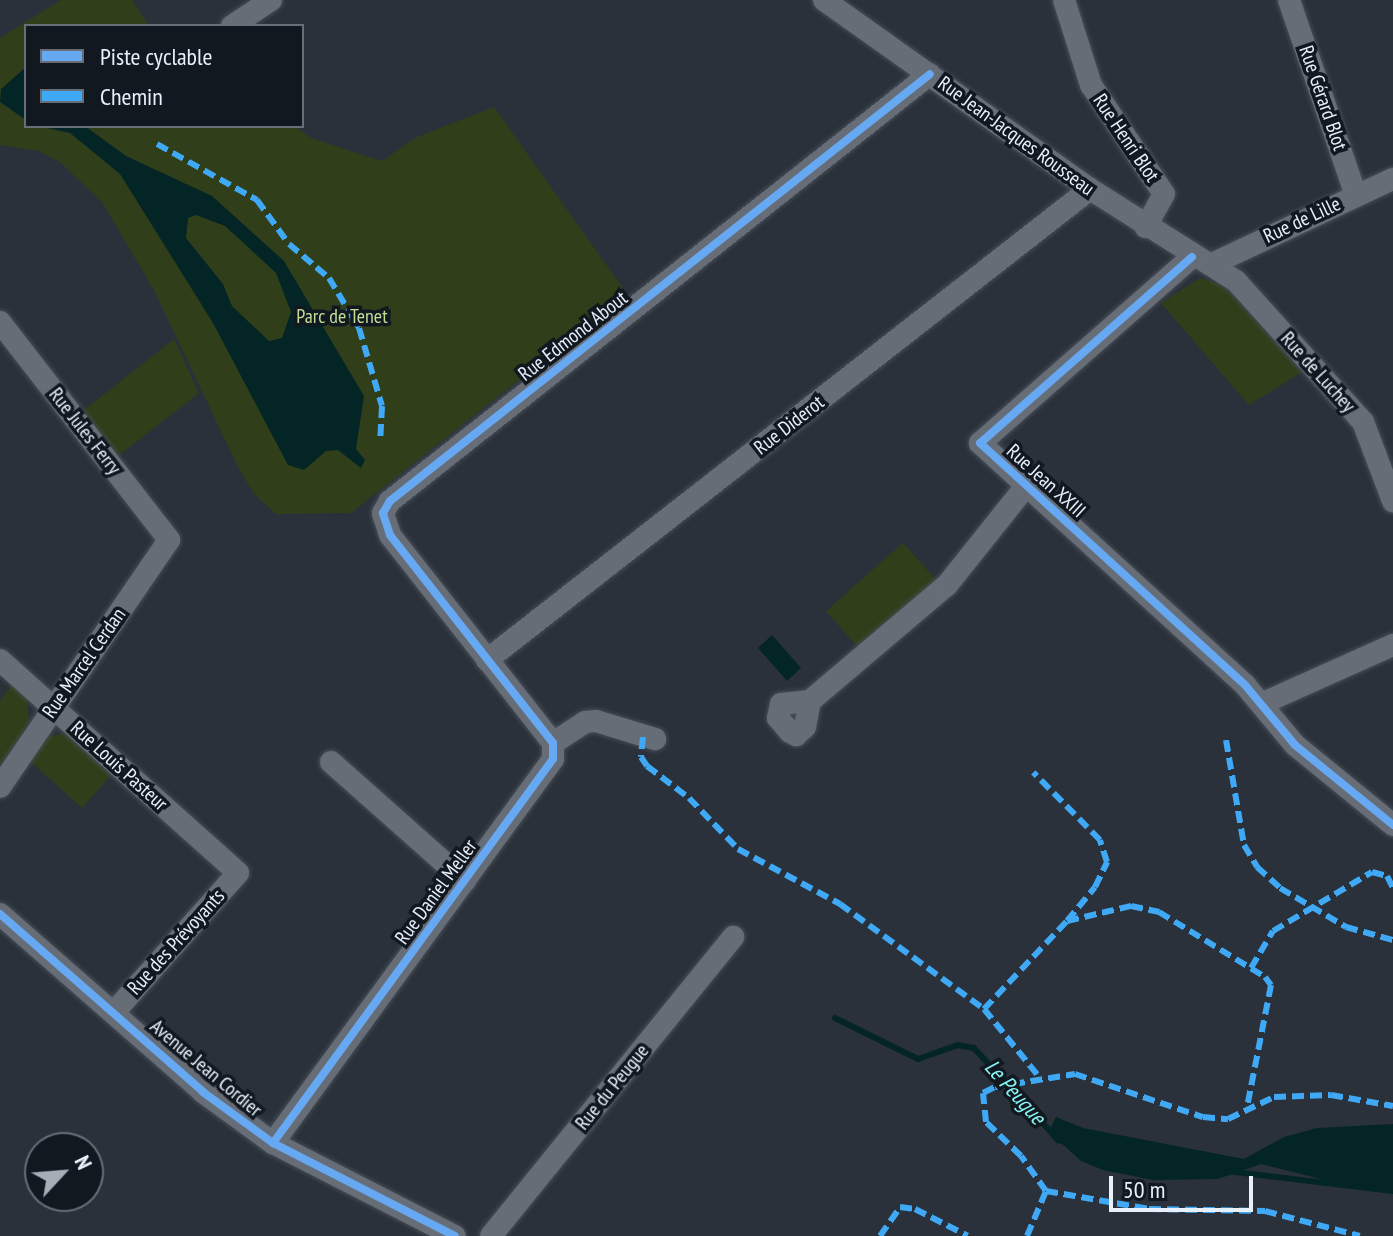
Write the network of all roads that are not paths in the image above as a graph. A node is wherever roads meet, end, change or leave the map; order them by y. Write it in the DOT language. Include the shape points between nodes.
graph roads {
  1 [pos="271,0"];
  2 [pos="824,0"];
  3 [pos="1064,0"];
  4 [pos="1289,0"];
  5 [pos="235,24"];
  6 [pos="930,74"];
  7 [pos="1393,179"];
  8 [pos="1090,189"];
  9 [pos="1356,196"];
  10 [pos="1146,227"];
  11 [pos="1202,260"];
  12 [pos="0,322"];
  13 [pos="1026,486"];
  14 [pos="1393,501"];
  15 [pos="169,540"];
  16 [pos="1393,645"];
  17 [pos="0,660"];
  18 [pos="487,660"];
  19 [pos="810,701"];
  20 [pos="1261,704"];
  21 [pos="53,707"];
  22 [pos="655,739"];
  23 [pos="553,743"];
  24 [pos="331,762"];
  25 [pos="0,787"];
  26 [pos="1393,825"];
  27 [pos="238,873"];
  28 [pos="465,881"];
  29 [pos="0,914"];
  30 [pos="733,937"];
  31 [pos="115,1011"];
  32 [pos="273,1143"];
  33 [pos="444,1234"];
  34 [pos="491,1236"];
  1 -- 5 [label="street"];
  2 -- 6 [label="street, Rue Jean-Jacques Rousseau"];
  3 -- 10 [label="street, Rue Henri Blot" via="1091,85 1164,194"];
  4 -- 9 [label="street, Rue Gérard Blot"];
  6 -- 8 [label="street, Rue Jean-Jacques Rousseau"];
  6 -- 18 [label="street, Rue Edmond About" via="390,501 383,513 384,526"];
  7 -- 9 [label="street, Rue de Lille"];
  8 -- 10 [label="street, Rue Jean-Jacques Rousseau"];
  8 -- 18 [label="street, Rue Diderot"];
  9 -- 11 [label="street, Rue de Lille"];
  10 -- 11 [label="street, Rue Jean-Jacques Rousseau"];
  11 -- 13 [label="street, Rue Jean XXIII" via="980,443"];
  11 -- 14 [label="street, Rue de Luchey" via="1236,281 1363,422"];
  12 -- 15 [label="street, Rue Jules Ferry"];
  13 -- 19 [label="street" via="947,585"];
  13 -- 20 [label="street, Rue Jean XXIII"];
  15 -- 21 [label="street, Rue Marcel Cerdan"];
  16 -- 20 [label="street"];
  17 -- 21 [label="street, Rue Louis Pasteur"];
  18 -- 23 [label="street"];
  20 -- 26 [label="street, Rue Jean XXIII" via="1295,745"];
  21 -- 25 [label="street, Rue Marcel Cerdan"];
  21 -- 27 [label="street, Rue Louis Pasteur"];
  22 -- 23 [label="street" via="596,721 585,722"];
  23 -- 28 [label="street, Rue Daniel Meller" via="553,759"];
  24 -- 28 [label="street"];
  27 -- 31 [label="street, Rue des Prévoyants"];
  28 -- 32 [label="street, Rue Daniel Meller"];
  29 -- 31 [label="street, Avenue Jean Cordier"];
  30 -- 34 [label="street, Rue du Peugue"];
  31 -- 32 [label="street, Avenue Jean Cordier" via="203,1092"];
  32 -- 33 [label="street, Avenue Jean Cordier"];
}
